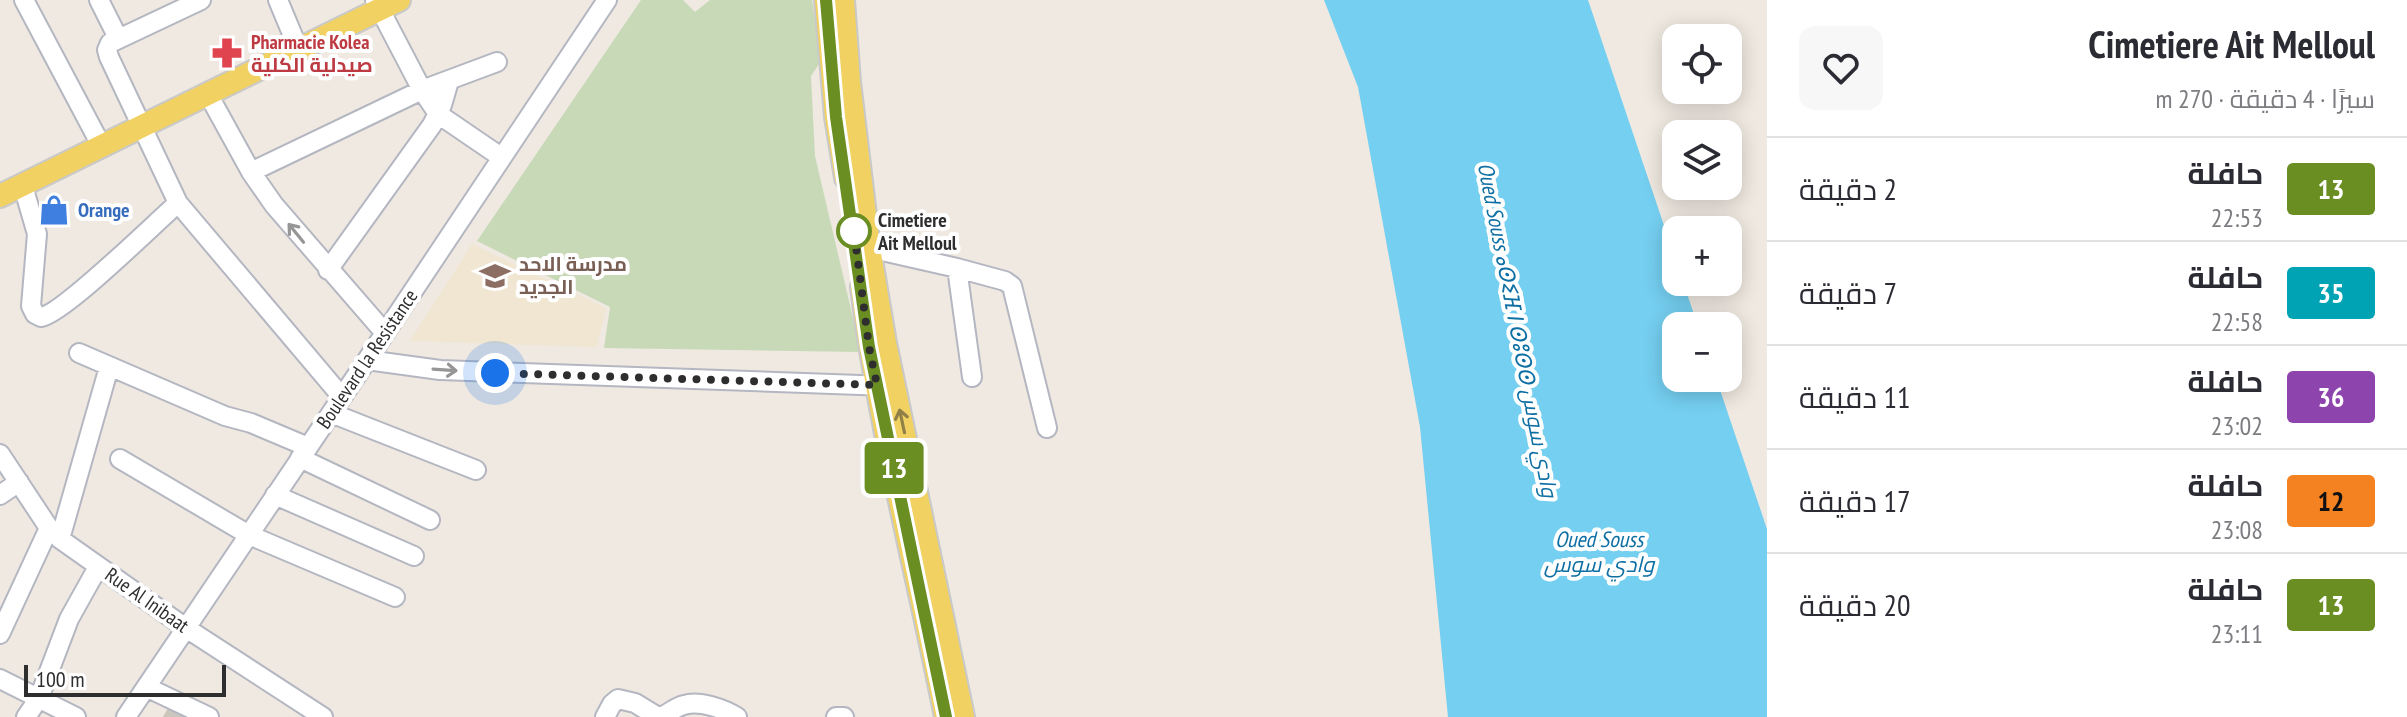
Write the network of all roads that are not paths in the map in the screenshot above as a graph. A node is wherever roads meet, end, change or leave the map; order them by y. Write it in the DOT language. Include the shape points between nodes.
graph roads {
  1 [pos="24,0"];
  2 [pos="99,0"];
  3 [pos="278,0"];
  4 [pos="607,0"];
  5 [pos="826,0"];
  6 [pos="843,0"];
  7 [pos="192,2"];
  8 [pos="384,3"];
  9 [pos="118,38"];
  10 [pos="298,48"];
  11 [pos="497,62"];
  12 [pos="449,81"];
  13 [pos="422,90"];
  14 [pos="208,94"];
  15 [pos="438,114"];
  16 [pos="142,128"];
  17 [pos="102,147"];
  18 [pos="501,157"];
  19 [pos="251,172"];
  20 [pos="23,186"];
  21 [pos="0,196"];
  22 [pos="178,203"];
  23 [pos="869,248"];
  24 [pos="957,268"];
  25 [pos="328,270"];
  26 [pos="385,333"];
  27 [pos="79,353"];
  28 [pos="367,360"];
  29 [pos="109,367"];
  30 [pos="972,377"];
  31 [pos="886,386"];
  32 [pos="337,405"];
  33 [pos="1047,428"];
  34 [pos="304,453"];
  35 [pos="0,454"];
  36 [pos="120,459"];
  37 [pos="476,470"];
  38 [pos="19,482"];
  39 [pos="0,495"];
  40 [pos="275,495"];
  41 [pos="430,520"];
  42 [pos="55,533"];
  43 [pos="249,535"];
  44 [pos="414,556"];
  45 [pos="98,567"];
  46 [pos="395,597"];
  47 [pos="186,628"];
  48 [pos="0,634"];
  49 [pos="0,679"];
  50 [pos="146,687"];
  51 [pos="39,698"];
  52 [pos="680,712"];
  53 [pos="26,717"];
  54 [pos="76,717"];
  55 [pos="126,717"];
  56 [pos="209,717"];
  57 [pos="323,717"];
  58 [pos="605,717"];
  59 [pos="659,717"];
  60 [pos="737,717"];
  61 [pos="836,717"];
  62 [pos="844,717"];
  63 [pos="946,717"];
  64 [pos="963,717"];
  1 -- 17 [label="street"];
  2 -- 9 [label="street"];
  3 -- 10 [label="street"];
  4 -- 18 [label="street, Boulevard la Resistance"];
  5 -- 31 [label="main road" via="836,117 869,347"];
  6 -- 23 [label="main road"];
  7 -- 9 [label="street"];
  8 -- 10 [label="main road"];
  8 -- 13 [label="street"];
  9 -- 16 [label="street" via="108,45 109,57"];
  10 -- 14 [label="main road"];
  11 -- 12 [label="street"];
  12 -- 13 [label="street"];
  12 -- 15 [label="street"];
  13 -- 15 [label="street"];
  13 -- 19 [label="street"];
  14 -- 16 [label="main road"];
  14 -- 19 [label="street"];
  15 -- 18 [label="street"];
  15 -- 25 [label="street"];
  16 -- 17 [label="main road"];
  16 -- 22 [label="street"];
  17 -- 20 [label="main road"];
  18 -- 26 [label="street, Boulevard la Resistance"];
  25 -- 19 [label="street, one-way"];
  20 -- 21 [label="main road"];
  20 -- 22 [label="street" via="37,234 31,306 41,317 78,293"];
  22 -- 32 [label="street"];
  23 -- 24 [label="street"];
  23 -- 31 [label="main road"];
  24 -- 30 [label="street"];
  24 -- 33 [label="street" via="1012,286"];
  25 -- 26 [label="street"];
  26 -- 28 [label="street, Boulevard la Resistance"];
  27 -- 29 [label="street"];
  28 -- 31 [label="street, one-way" via="440,370"];
  28 -- 32 [label="street, Boulevard la Resistance"];
  29 -- 34 [label="street" via="251,423"];
  29 -- 42 [label="street"];
  31 -- 63 [label="main road"];
  64 -- 31 [label="main road, one-way"];
  32 -- 34 [label="street, Boulevard la Resistance"];
  32 -- 37 [label="street"];
  34 -- 40 [label="street, Boulevard la Resistance"];
  34 -- 41 [label="street"];
  35 -- 38 [label="street, Rue Al Inibaat"];
  36 -- 43 [label="street"];
  38 -- 39 [label="street"];
  38 -- 42 [label="street, Rue Al Inibaat"];
  40 -- 43 [label="street, Boulevard la Resistance"];
  40 -- 44 [label="street"];
  42 -- 45 [label="street, Rue Al Inibaat"];
  42 -- 48 [label="street"];
  43 -- 46 [label="street"];
  43 -- 47 [label="street, Boulevard la Resistance"];
  45 -- 47 [label="street, Rue Al Inibaat"];
  45 -- 51 [label="street" via="69,619"];
  47 -- 50 [label="street, Boulevard la Resistance"];
  47 -- 57 [label="street, Rue Al Inibaat"];
  49 -- 51 [label="street"];
  50 -- 55 [label="street, Boulevard la Resistance"];
  50 -- 56 [label="street"];
  51 -- 53 [label="street"];
  51 -- 54 [label="street"];
  52 -- 59 [label="street"];
  52 -- 60 [label="street" via="683,705 703,705"];
  58 -- 59 [label="street" via="618,699"];
  61 -- 62 [label="street"];
}
